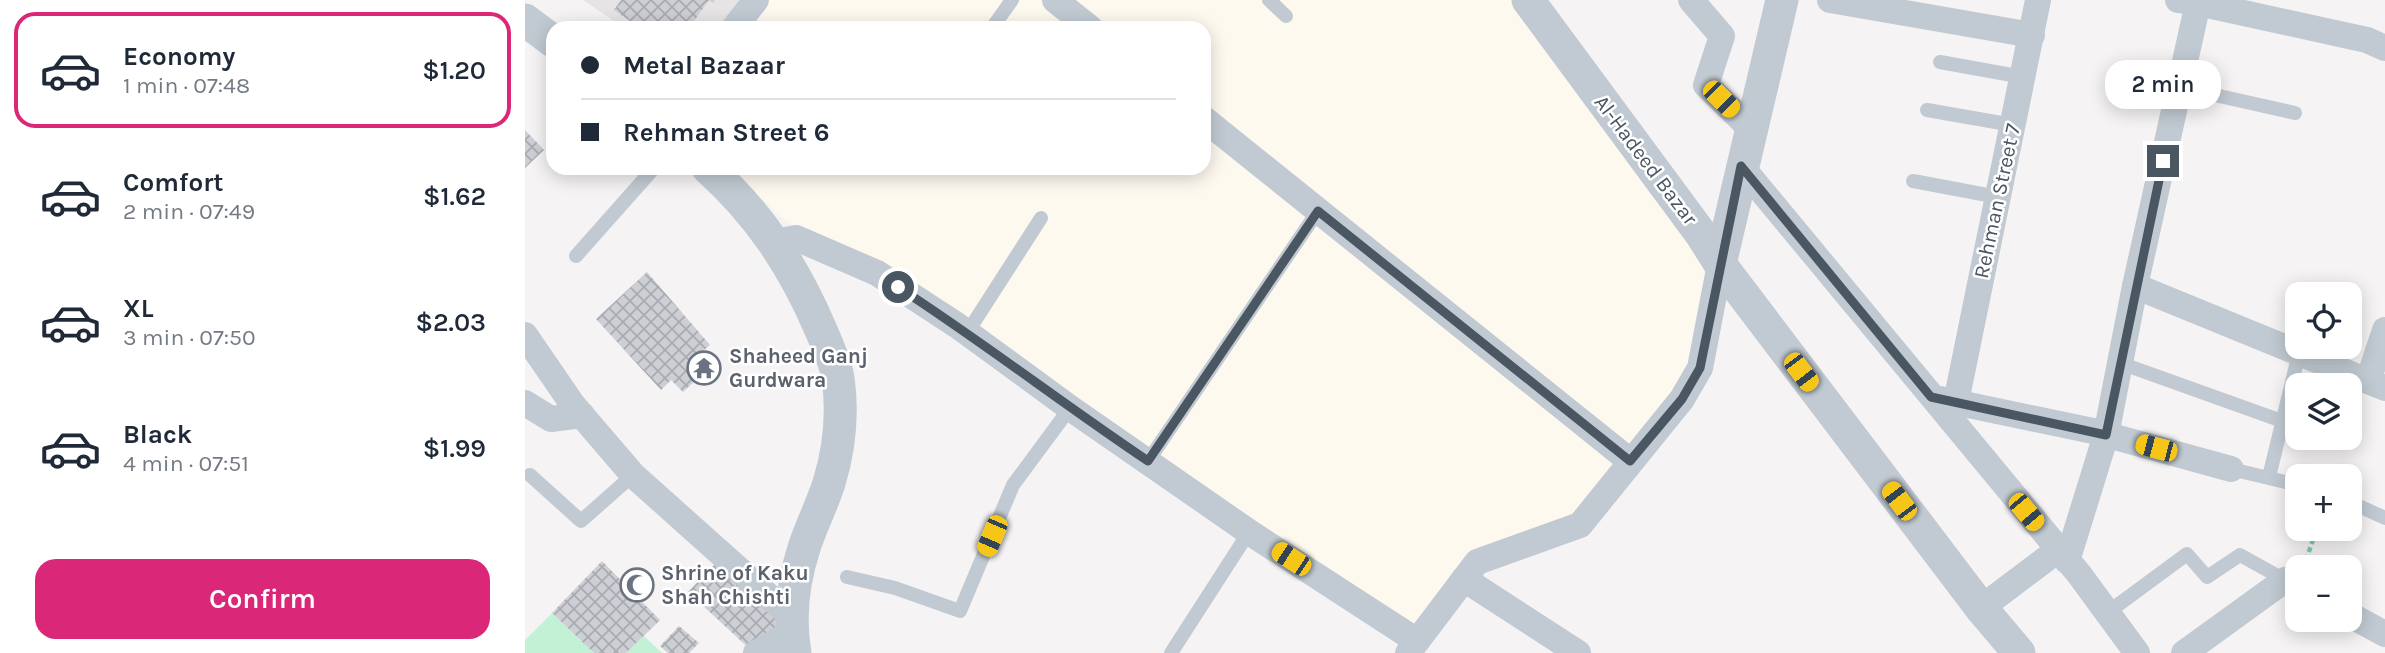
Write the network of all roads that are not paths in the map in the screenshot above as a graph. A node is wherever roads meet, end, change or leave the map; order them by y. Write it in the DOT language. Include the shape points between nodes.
graph roads {
  1 [pos="756,0"];
  2 [pos="1012,0"];
  3 [pos="1055,0"];
  4 [pos="1269,0"];
  5 [pos="1528,0"];
  6 [pos="1691,0"];
  7 [pos="1782,0"];
  8 [pos="1830,0"];
  9 [pos="2038,0"];
  10 [pos="2188,2"];
  11 [pos="1286,16"];
  12 [pos="525,20"];
  13 [pos="740,21"];
  14 [pos="997,21"];
  15 [pos="1081,21"];
  16 [pos="546,36"];
  17 [pos="2032,36"];
  18 [pos="2385,48"];
  19 [pos="1940,62"];
  20 [pos="2022,77"];
  21 [pos="2179,87"];
  22 [pos="1927,110"];
  23 [pos="2295,113"];
  24 [pos="1211,125"];
  25 [pos="2013,125"];
  26 [pos="1750,128"];
  27 [pos="1741,166"];
  28 [pos="648,175"];
  29 [pos="716,175"];
  30 [pos="1913,181"];
  31 [pos="1998,197"];
  32 [pos="1318,211"];
  33 [pos="1041,218"];
  34 [pos="775,242"];
  35 [pos="576,256"];
  36 [pos="1720,264"];
  37 [pos="2135,286"];
  38 [pos="2385,330"];
  39 [pos="967,333"];
  40 [pos="525,335"];
  41 [pos="2285,347"];
  42 [pos="2298,359"];
  43 [pos="2313,359"];
  44 [pos="2120,363"];
  45 [pos="2376,385"];
  46 [pos="1944,399"];
  47 [pos="525,402"];
  48 [pos="1070,408"];
  49 [pos="582,415"];
  50 [pos="2282,421"];
  51 [pos="2106,435"];
  52 [pos="1148,461"];
  53 [pos="1630,461"];
  54 [pos="2231,468"];
  55 [pos="530,475"];
  56 [pos="633,475"];
  57 [pos="2269,477"];
  58 [pos="2285,481"];
  59 [pos="2362,507"];
  60 [pos="2385,518"];
  61 [pos="1249,532"];
  62 [pos="2063,556"];
  63 [pos="2285,574"];
  64 [pos="847,577"];
  65 [pos="1464,579"];
  66 [pos="2285,585"];
  67 [pos="1981,608"];
  68 [pos="2107,613"];
  69 [pos="2362,622"];
  70 [pos="2385,634"];
  71 [pos="792,635"];
  72 [pos="1412,647"];
  73 [pos="756,653"];
  74 [pos="1171,653"];
  75 [pos="1578,653"];
  76 [pos="2019,653"];
  77 [pos="2137,653"];
  78 [pos="2184,653"];
  1 -- 13 [label="street"];
  2 -- 14 [label="lane"];
  3 -- 15 [label="street"];
  4 -- 11 [label="lane"];
  5 -- 36 [label="street, Al-Hadeed Bazar"];
  6 -- 26 [label="street" via="1722,37 1706,85"];
  7 -- 26 [label="street"];
  8 -- 17 [label="street"];
  9 -- 17 [label="street, Rehman Street 7"];
  10 -- 18 [label="street" via="2367,40"];
  10 -- 21 [label="street"];
  12 -- 16 [label="street"];
  17 -- 20 [label="street, Rehman Street 7"];
  19 -- 20 [label="lane"];
  20 -- 25 [label="street, Rehman Street 7"];
  21 -- 23 [label="lane"];
  21 -- 37 [label="street"];
  22 -- 25 [label="lane"];
  24 -- 32 [label="street"];
  25 -- 31 [label="street, Rehman Street 7"];
  26 -- 27 [label="street"];
  27 -- 36 [label="street"];
  27 -- 46 [label="street"];
  28 -- 35 [label="lane"];
  29 -- 34 [label="street"];
  30 -- 31 [label="lane"];
  31 -- 46 [label="street, Rehman Street 7"];
  32 -- 52 [label="lane"];
  32 -- 53 [label="street"];
  33 -- 39 [label="lane"];
  34 -- 39 [label="street" via="796,237 877,273"];
  34 -- 71 [label="street" via="828,346 838,377 838,448 794,588"];
  36 -- 53 [label="street" via="1700,368 1682,399"];
  36 -- 67 [label="street, Al-Hadeed Bazar"];
  37 -- 41 [label="street"];
  37 -- 44 [label="street"];
  38 -- 45 [label="street"];
  39 -- 48 [label="street"];
  40 -- 49 [label="street"];
  42 -- 50 [label="lane"];
  43 -- 45 [label="street"];
  44 -- 50 [label="lane"];
  44 -- 51 [label="street"];
  46 -- 51 [label="street"];
  46 -- 62 [label="street"];
  47 -- 49 [label="street" via="551,419"];
  48 -- 52 [label="street"];
  48 -- 64 [label="lane" via="1013,485 960,611"];
  49 -- 56 [label="street"];
  50 -- 57 [label="lane"];
  51 -- 54 [label="street"];
  51 -- 62 [label="street"];
  52 -- 61 [label="street"];
  53 -- 65 [label="street" via="1580,525 1477,562"];
  54 -- 57 [label="lane"];
  55 -- 56 [label="lane" via="581,521"];
  56 -- 71 [label="street"];
  57 -- 58 [label="lane"];
  59 -- 60 [label="lane"];
  61 -- 72 [label="street"];
  61 -- 74 [label="lane"];
  62 -- 67 [label="street"];
  62 -- 68 [label="street"];
  63 -- 68 [label="lane" via="2240,555 2207,577 2187,554"];
  65 -- 72 [label="street"];
  65 -- 75 [label="street"];
  66 -- 78 [label="street"];
  67 -- 76 [label="street, Al-Hadeed Bazar"];
  68 -- 77 [label="street"];
  69 -- 70 [label="street"];
  71 -- 73 [label="street"];
}
